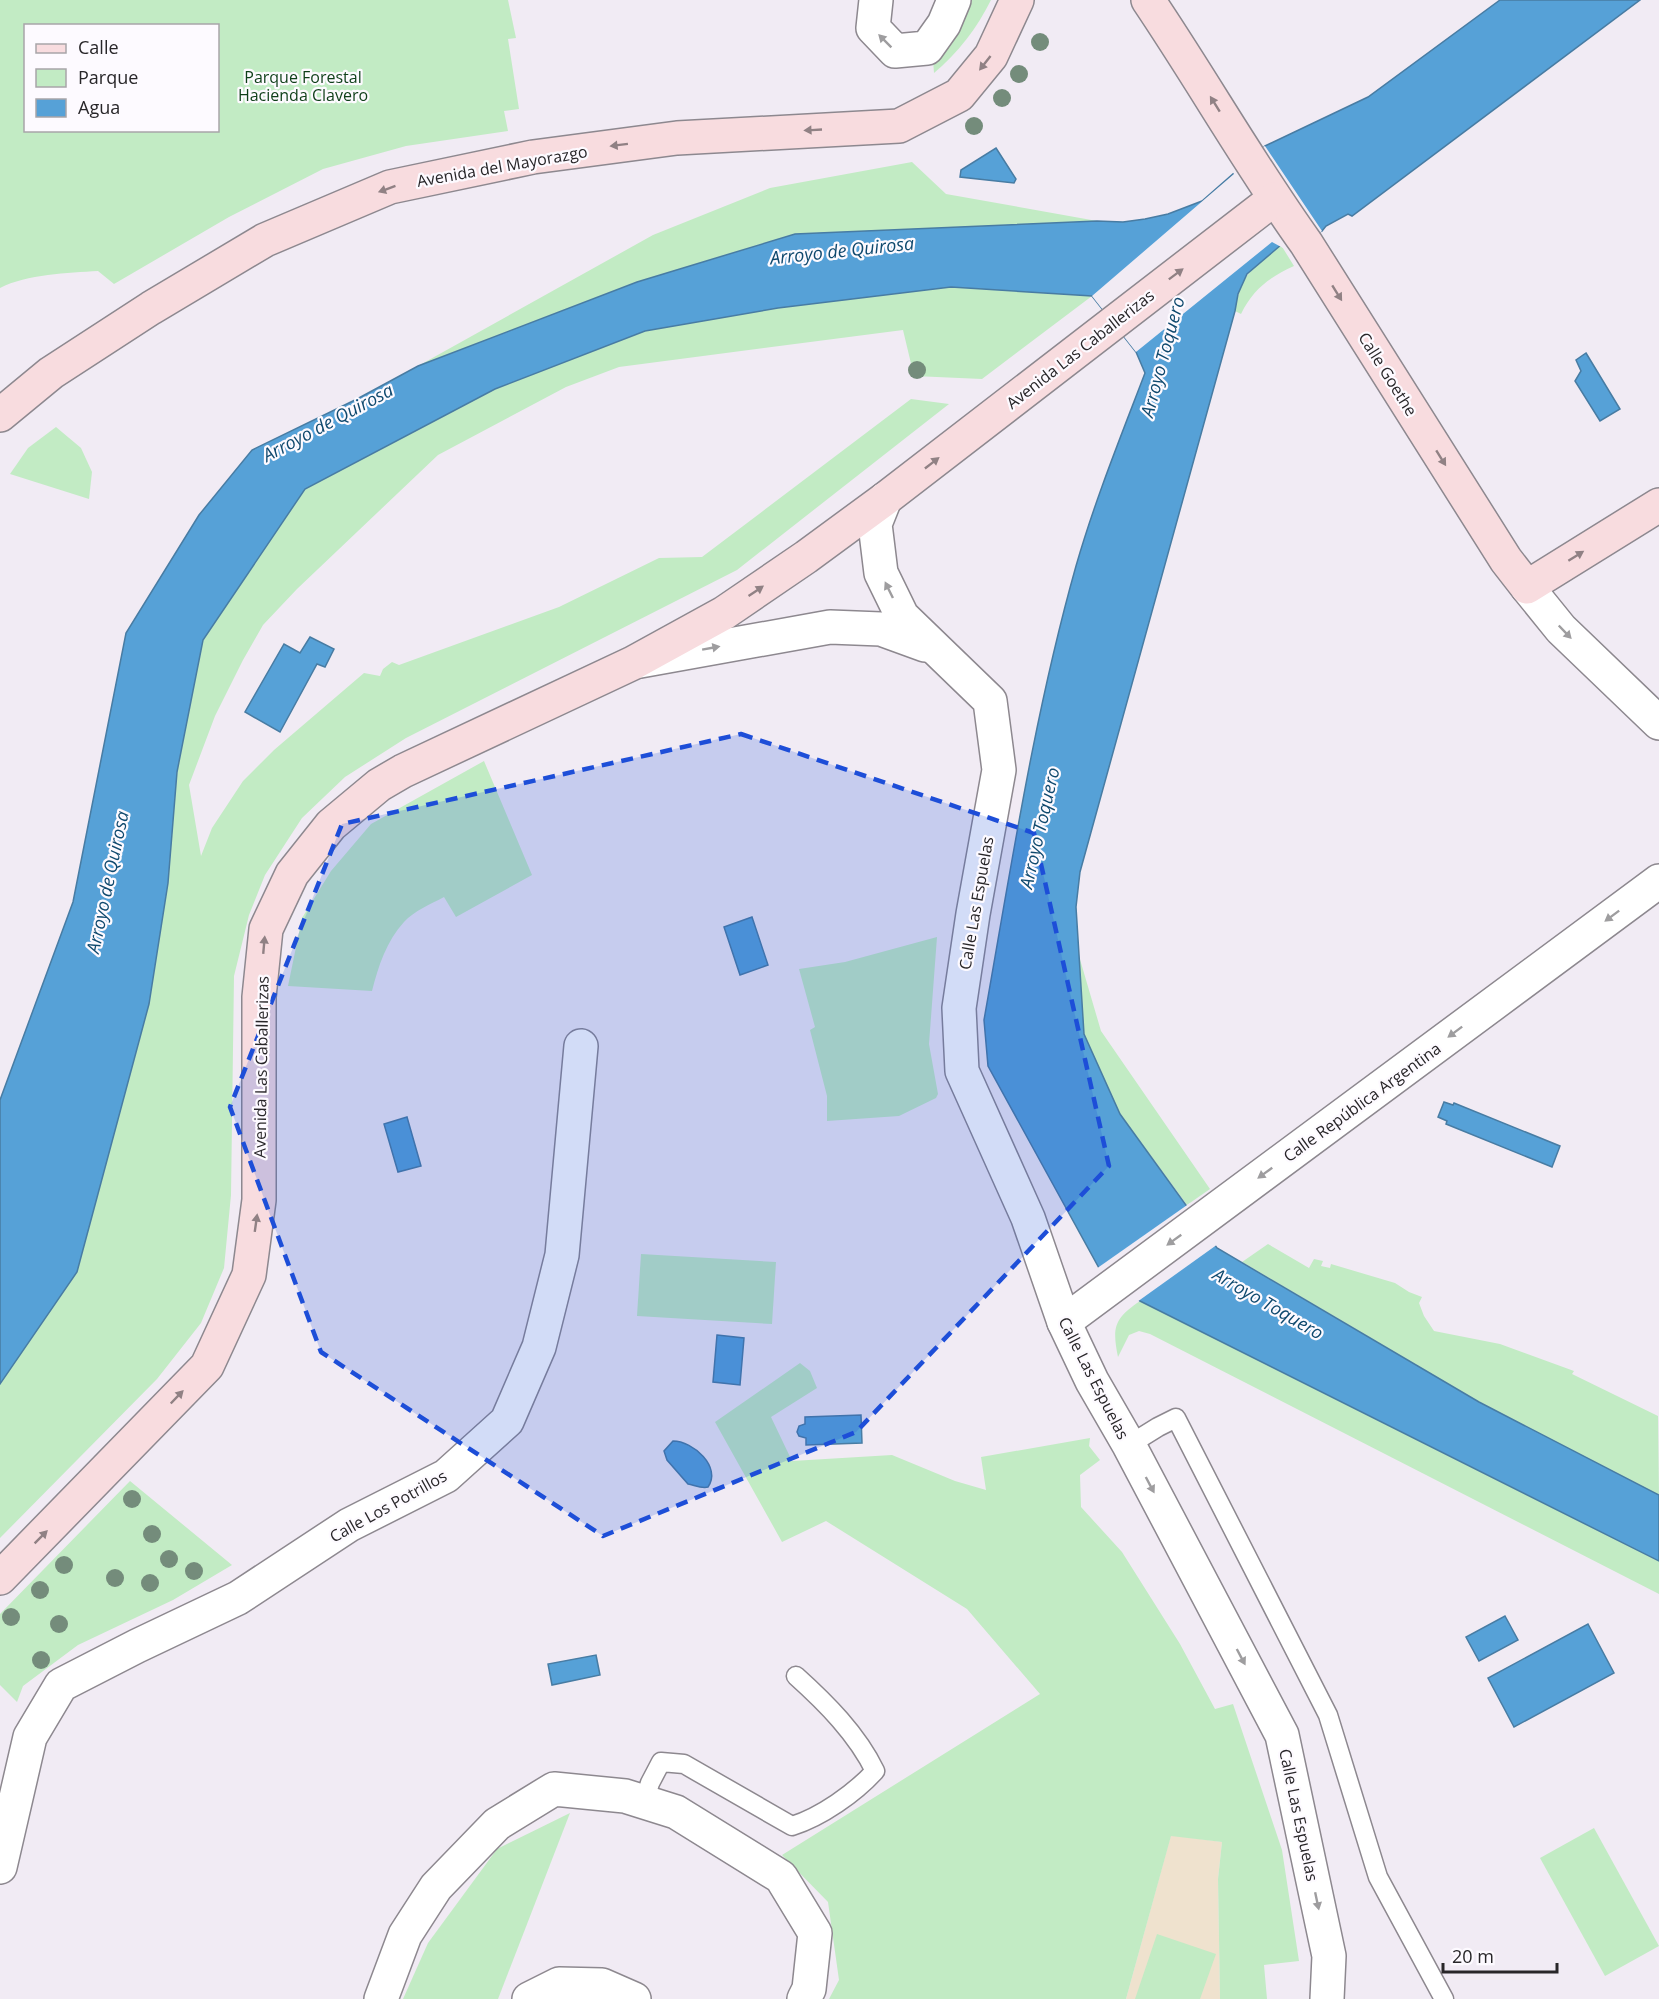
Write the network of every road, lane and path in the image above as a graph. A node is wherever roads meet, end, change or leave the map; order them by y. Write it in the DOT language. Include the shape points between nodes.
graph roads {
  1 [pos="876,0"];
  2 [pos="954,0"];
  3 [pos="1148,0"];
  4 [pos="1018,4"];
  5 [pos="1274,199"];
  6 [pos="0,415"];
  7 [pos="885,499"];
  8 [pos="1659,505"];
  9 [pos="1527,587"];
  10 [pos="938,650"];
  11 [pos="633,663"];
  12 [pos="1659,723"];
  13 [pos="1659,881"];
  14 [pos="581,1046"];
  15 [pos="1064,1322"];
  16 [pos="1129,1445"];
  17 [pos="0,1578"];
  18 [pos="796,1676"];
  19 [pos="644,1802"];
  20 [pos="0,1867"];
  21 [pos="381,1999"];
  22 [pos="529,1999"];
  23 [pos="634,1999"];
  24 [pos="804,1999"];
  25 [pos="1327,1999"];
  26 [pos="1444,1999"];
  2 -- 1 [label="street, one-way" via="944,24 927,48 896,51 873,28"];
  5 -- 3 [label="main road, Calle Goethe, one-way"];
  4 -- 6 [label="main road, Avenida del Mayorazgo, one-way" via="991,56 959,95 899,126 677,138 533,157 390,187 265,240 51,373"];
  7 -- 5 [label="main road, Avenida Las Caballerizas, one-way"];
  5 -- 9 [label="main road, Calle Goethe, one-way"];
  10 -- 7 [label="street, one-way" via="902,616 881,573 875,524"];
  11 -- 7 [label="main road, Avenida Las Caballerizas, one-way" via="724,613"];
  9 -- 8 [label="main road, one-way"];
  9 -- 12 [label="street, Calle Goethe, one-way" via="1561,629"];
  11 -- 10 [label="street, Avenida Las Caballerizas, one-way" via="830,627 881,629"];
  10 -- 15 [label="street, Calle Las Espuelas" via="990,701 999,770 959,1008 962,1071 1028,1218"];
  17 -- 11 [label="main road, Avenida Las Caballerizas, one-way" via="207,1366 249,1275 259,1200 259,997 266,929 292,874 331,825 379,785"];
  13 -- 15 [label="street, Calle República Argentina, one-way"];
  14 -- 20 [label="street, Calle Los Potrillos" via="562,1255 539,1347 507,1421 446,1476 349,1525 238,1598 61,1685 30,1737"];
  15 -- 16 [label="street, Calle Las Espuelas"];
  16 -- 25 [label="street, Calle Las Espuelas, one-way" via="1282,1735 1329,1956"];
  16 -- 26 [label="lane" via="1176,1418 1328,1715 1378,1877"];
  18 -- 19 [label="lane" via="825,1702 868,1756 875,1771 862,1785 808,1821 792,1826 684,1764 661,1762"];
  19 -- 21 [label="street" via="626,1796 554,1790 497,1824 436,1887 405,1935"];
  19 -- 24 [label="street" via="676,1812 781,1877 815,1934 809,1989"];
  22 -- 23 [label="street" via="559,1984 603,1985"];
}
